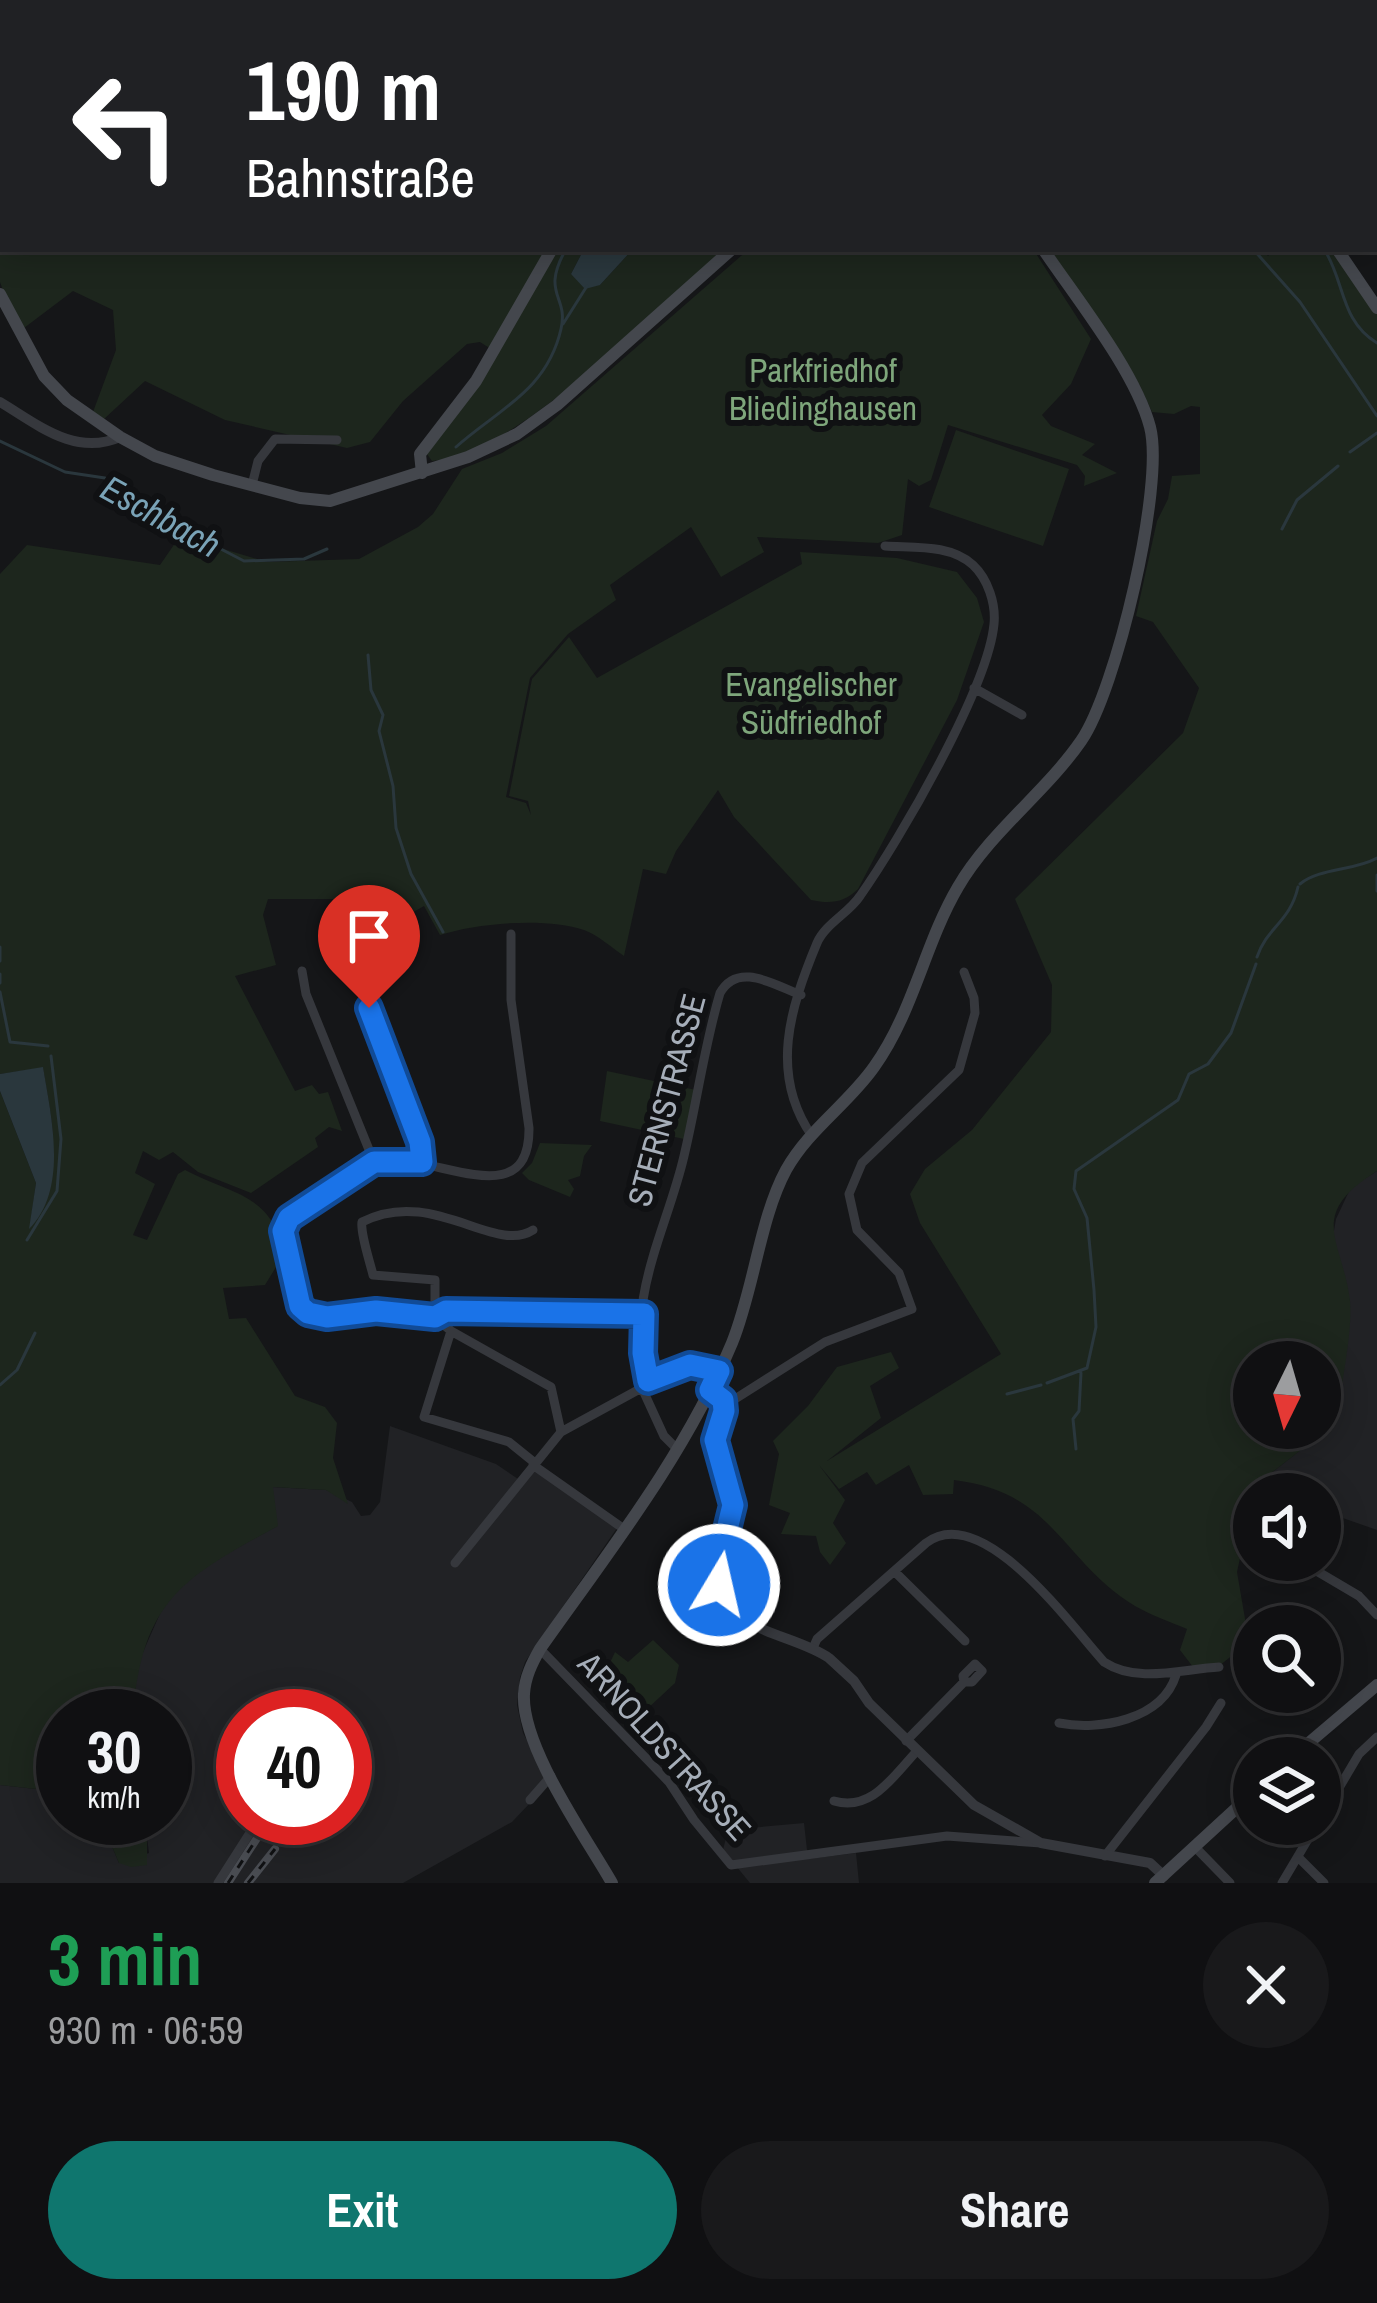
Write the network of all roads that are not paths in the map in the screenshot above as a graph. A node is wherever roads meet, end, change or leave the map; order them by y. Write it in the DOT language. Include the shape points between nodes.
graph roads {
  1 [pos="550,252"];
  2 [pos="729,252"];
  3 [pos="1045,252"];
  4 [pos="1339,252"];
  5 [pos="0,294"];
  6 [pos="1377,308"];
  7 [pos="0,402"];
  8 [pos="120,437"];
  9 [pos="337,440"];
  10 [pos="422,472"];
  11 [pos="252,485"];
  12 [pos="885,546"];
  13 [pos="974,688"];
  14 [pos="1022,716"];
  15 [pos="511,934"];
  16 [pos="356,959"];
  17 [pos="302,971"];
  18 [pos="964,972"];
  19 [pos="800,995"];
  20 [pos="812,1136"];
  21 [pos="374,1162"];
  22 [pos="422,1162"];
  23 [pos="532,1230"];
  24 [pos="644,1314"];
  25 [pos="435,1317"];
  26 [pos="451,1331"];
  27 [pos="719,1371"];
  28 [pos="645,1385"];
  29 [pos="710,1390"];
  30 [pos="724,1406"];
  31 [pos="561,1432"];
  32 [pos="678,1450"];
  33 [pos="534,1464"];
  34 [pos="624,1529"];
  35 [pos="455,1563"];
  36 [pos="895,1572"];
  37 [pos="1334,1581"];
  38 [pos="1377,1615"];
  39 [pos="965,1641"];
  40 [pos="813,1648"];
  41 [pos="540,1649"];
  42 [pos="1219,1667"];
  43 [pos="1176,1675"];
  44 [pos="964,1682"];
  45 [pos="1376,1687"];
  46 [pos="1221,1703"];
  47 [pos="1059,1723"];
  48 [pos="1317,1737"];
  49 [pos="1377,1737"];
  50 [pos="906,1741"];
  51 [pos="917,1751"];
  52 [pos="551,1776"];
  53 [pos="1341,1785"];
  54 [pos="530,1800"];
  55 [pos="834,1801"];
  56 [pos="1233,1811"];
  57 [pos="1041,1844"];
  58 [pos="242,1845"];
  59 [pos="1307,1845"];
  60 [pos="1194,1846"];
  61 [pos="1105,1856"];
  62 [pos="1300,1858"];
  63 [pos="1160,1879"];
  64 [pos="218,1883"];
  65 [pos="612,1883"];
  66 [pos="1230,1883"];
  67 [pos="1282,1883"];
  68 [pos="1324,1883"];
  1 -- 10 [label="main road" via="476,381 420,454"];
  2 -- 10 [label="main road" via="542,417 491,448"];
  3 -- 20 [label="main road" via="1134,388 1150,428 1154,477 1120,636 1087,732 968,872 883,1054"];
  4 -- 6 [label="main road"];
  5 -- 8 [label="main road" via="36,364 67,400"];
  7 -- 8 [label="street" via="72,441"];
  8 -- 11 [label="main road"];
  9 -- 11 [label="street" via="275,439"];
  10 -- 11 [label="main road" via="330,501"];
  12 -- 13 [label="street" via="950,552 980,572 994,624"];
  13 -- 14 [label="street"];
  13 -- 19 [label="street" via="868,883 821,935"];
  15 -- 22 [label="street" via="527,1154 515,1171 497,1177"];
  16 -- 22 [label="street"];
  17 -- 21 [label="street"];
  18 -- 30 [label="street" via="975,1013 959,1070 862,1163 849,1194 857,1229 899,1273 912,1309 825,1342"];
  19 -- 20 [label="street" via="785,1071"];
  19 -- 24 [label="street, STERNSTRASSE" via="746,976 730,979 720,993 683,1162 653,1248"];
  20 -- 27 [label="main road" via="782,1177"];
  21 -- 22 [label="street"];
  21 -- 25 [label="street" via="284,1225 297,1300 327,1317"];
  23 -- 25 [label="street" via="511,1238 408,1210 362,1222 373,1275 435,1280"];
  24 -- 25 [label="street"];
  24 -- 28 [label="street, STERNSTRASSE"];
  25 -- 26 [label="street"];
  26 -- 31 [label="street" via="551,1388"];
  26 -- 33 [label="street" via="424,1417 509,1442"];
  27 -- 28 [label="street" via="690,1365"];
  27 -- 29 [label="main road"];
  28 -- 31 [label="street"];
  28 -- 32 [label="street" via="664,1436"];
  29 -- 30 [label="street"];
  29 -- 32 [label="main road"];
  30 -- 40 [label="street" via="715,1440 733,1505 719,1566 722,1594 747,1622"];
  31 -- 33 [label="street"];
  32 -- 34 [label="main road"];
  33 -- 34 [label="street"];
  33 -- 35 [label="street"];
  34 -- 41 [label="main road"];
  36 -- 39 [label="street"];
  36 -- 40 [label="street"];
  36 -- 43 [label="street" via="940,1534 972,1538 1013,1562 1110,1666"];
  37 -- 38 [label="street"];
  40 -- 50 [label="street"];
  41 -- 52 [label="main road" via="524,1709"];
  41 -- 57 [label="street, ARNOLDSTRASSE" via="669,1782 731,1865 947,1836"];
  42 -- 43 [label="street"];
  43 -- 47 [label="street" via="1161,1697 1125,1720"];
  44 -- 50 [label="street"];
  45 -- 48 [label="main road"];
  46 -- 61 [label="street"];
  49 -- 53 [label="street"];
  50 -- 51 [label="street"];
  51 -- 55 [label="street" via="875,1796 852,1805"];
  51 -- 57 [label="street" via="967,1800"];
  52 -- 54 [label="street"];
  52 -- 65 [label="main road"];
  56 -- 60 [label="main road"];
  57 -- 61 [label="street"];
  58 -- 64 [label="street"];
  59 -- 62 [label="street"];
  60 -- 63 [label="main road"];
  60 -- 66 [label="street"];
  61 -- 63 [label="street" via="1150,1863"];
  62 -- 67 [label="street"];
  62 -- 68 [label="street"];
}
